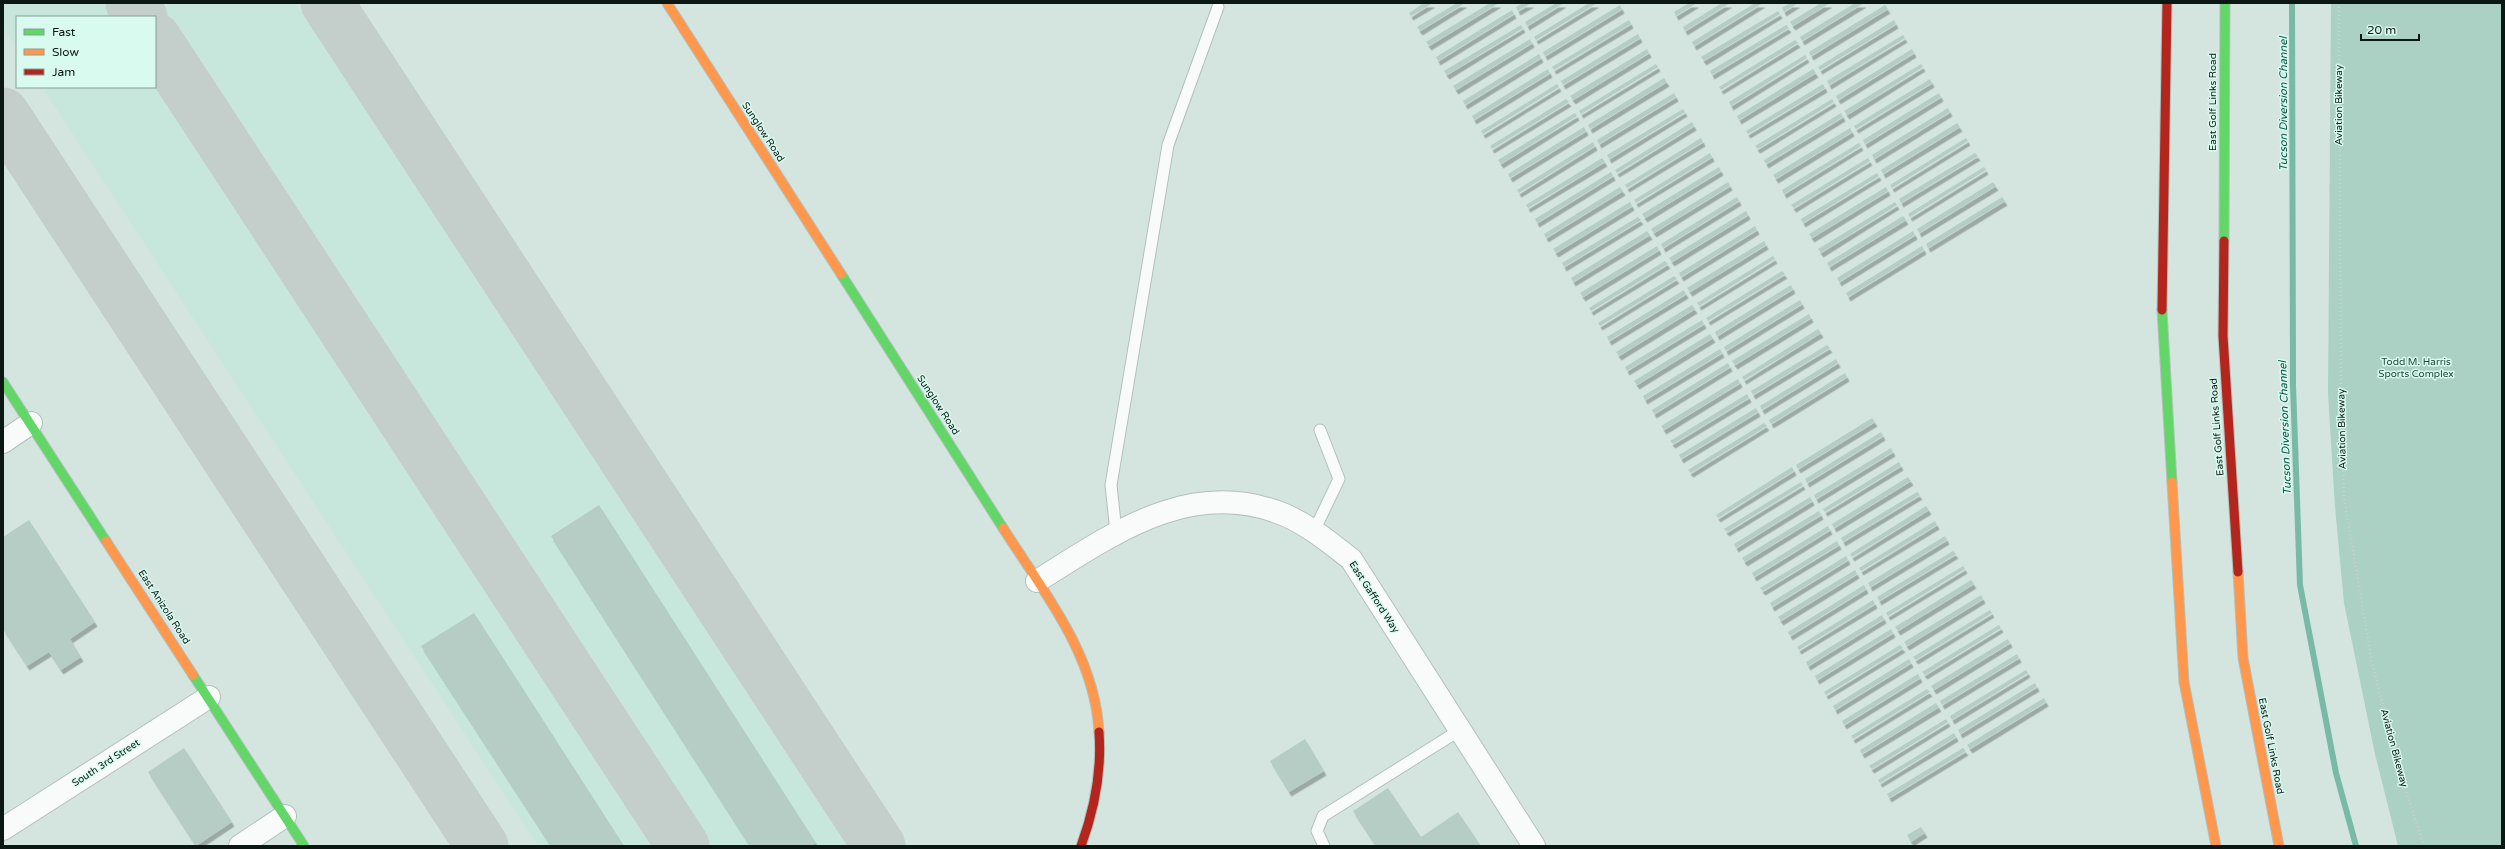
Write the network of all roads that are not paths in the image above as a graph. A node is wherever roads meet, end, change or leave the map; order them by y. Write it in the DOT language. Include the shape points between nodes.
graph roads {
  1 [pos="667,3"];
  2 [pos="2167,3"];
  3 [pos="2225,3"];
  4 [pos="1218,7"];
  5 [pos="3,382"];
  6 [pos="31,424"];
  7 [pos="1320,430"];
  8 [pos="3,442"];
  9 [pos="1314,531"];
  10 [pos="1116,532"];
  11 [pos="1037,581"];
  12 [pos="209,697"];
  13 [pos="1460,730"];
  14 [pos="285,816"];
  15 [pos="3,829"];
  16 [pos="240,846"];
  17 [pos="304,846"];
  18 [pos="1081,846"];
  19 [pos="1324,846"];
  20 [pos="1534,846"];
  21 [pos="2216,846"];
  22 [pos="2279,846"];
  1 -- 11 [label="main road, Sunglow Road"];
  2 -- 21 [label="main road" via="2163,343 2184,682"];
  3 -- 22 [label="main road, East Golf Links Road" via="2222,336 2242,658"];
  4 -- 10 [label="lane" via="1168,145 1111,485"];
  5 -- 6 [label="main road, East Anizola Road"];
  6 -- 8 [label="street"];
  6 -- 12 [label="main road, East Anizola Road"];
  7 -- 9 [label="lane" via="1339,479"];
  9 -- 10 [label="street, East Gafford Way" via="1285,515 1257,507 1228,503 1169,509"];
  9 -- 13 [label="street, East Gafford Way" via="1351,560"];
  10 -- 11 [label="street, East Gafford Way"];
  11 -- 18 [label="main road, Sunglow Road" via="1081,656 1098,715 1101,770 1094,809"];
  12 -- 14 [label="main road, East Anizola Road"];
  12 -- 15 [label="street, South 3rd Street"];
  13 -- 19 [label="lane" via="1323,816 1317,831"];
  13 -- 20 [label="street, East Gafford Way"];
  14 -- 16 [label="street"];
  14 -- 17 [label="main road, East Anizola Road"];
}
